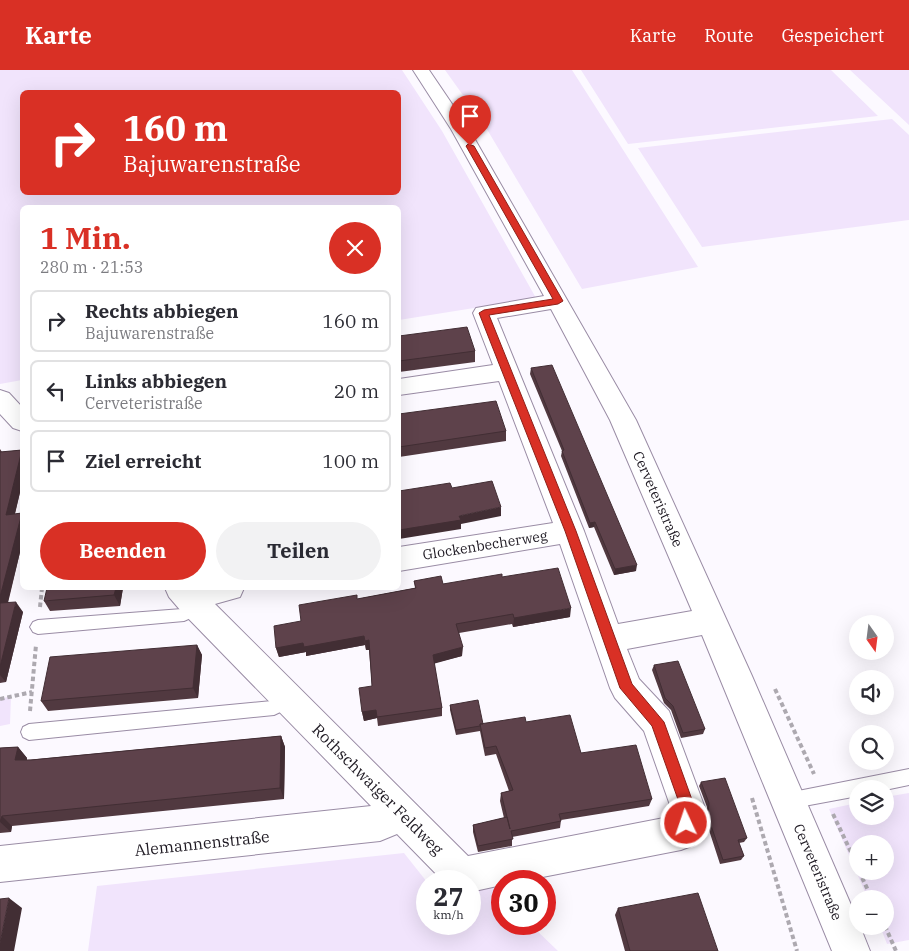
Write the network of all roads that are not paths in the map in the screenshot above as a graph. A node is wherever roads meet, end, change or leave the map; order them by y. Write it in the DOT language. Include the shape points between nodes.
graph roads {
  1 [pos="421,70"];
  2 [pos="558,301"];
  3 [pos="508,371"];
  4 [pos="401,387"];
  5 [pos="0,398"];
  6 [pos="20,420"];
  7 [pos="570,531"];
  8 [pos="401,560"];
  9 [pos="215,590"];
  10 [pos="190,599"];
  11 [pos="711,620"];
  12 [pos="38,627"];
  13 [pos="609,639"];
  14 [pos="289,700"];
  15 [pos="29,732"];
  16 [pos="909,777"];
  17 [pos="788,801"];
  18 [pos="402,814"];
  19 [pos="0,864"];
  20 [pos="851,951"];
  1 -- 2 [label="street, Cerveteristraße" via="460,129"];
  2 -- 3 [label="street" via="484,313"];
  2 -- 11 [label="street, Cerveteristraße" via="623,420"];
  3 -- 4 [label="street"];
  3 -- 7 [label="street"];
  5 -- 6 [label="street"];
  7 -- 8 [label="street, Glockenbecherweg"];
  7 -- 13 [label="street"];
  9 -- 10 [label="street"];
  10 -- 12 [label="lane" via="184,614"];
  10 -- 14 [label="street, Rothschwaiger Feldweg"];
  11 -- 13 [label="street"];
  11 -- 17 [label="street, Cerveteristraße"];
  13 -- 18 [label="street, Rothschwaiger Feldweg" via="626,688 657,722 688,808 681,832 462,875"];
  14 -- 15 [label="lane" via="274,708"];
  14 -- 18 [label="street, Rothschwaiger Feldweg"];
  16 -- 17 [label="lane"];
  17 -- 20 [label="street, Cerveteristraße"];
  18 -- 19 [label="street, Alemannenstraße" via="380,823"];
}
